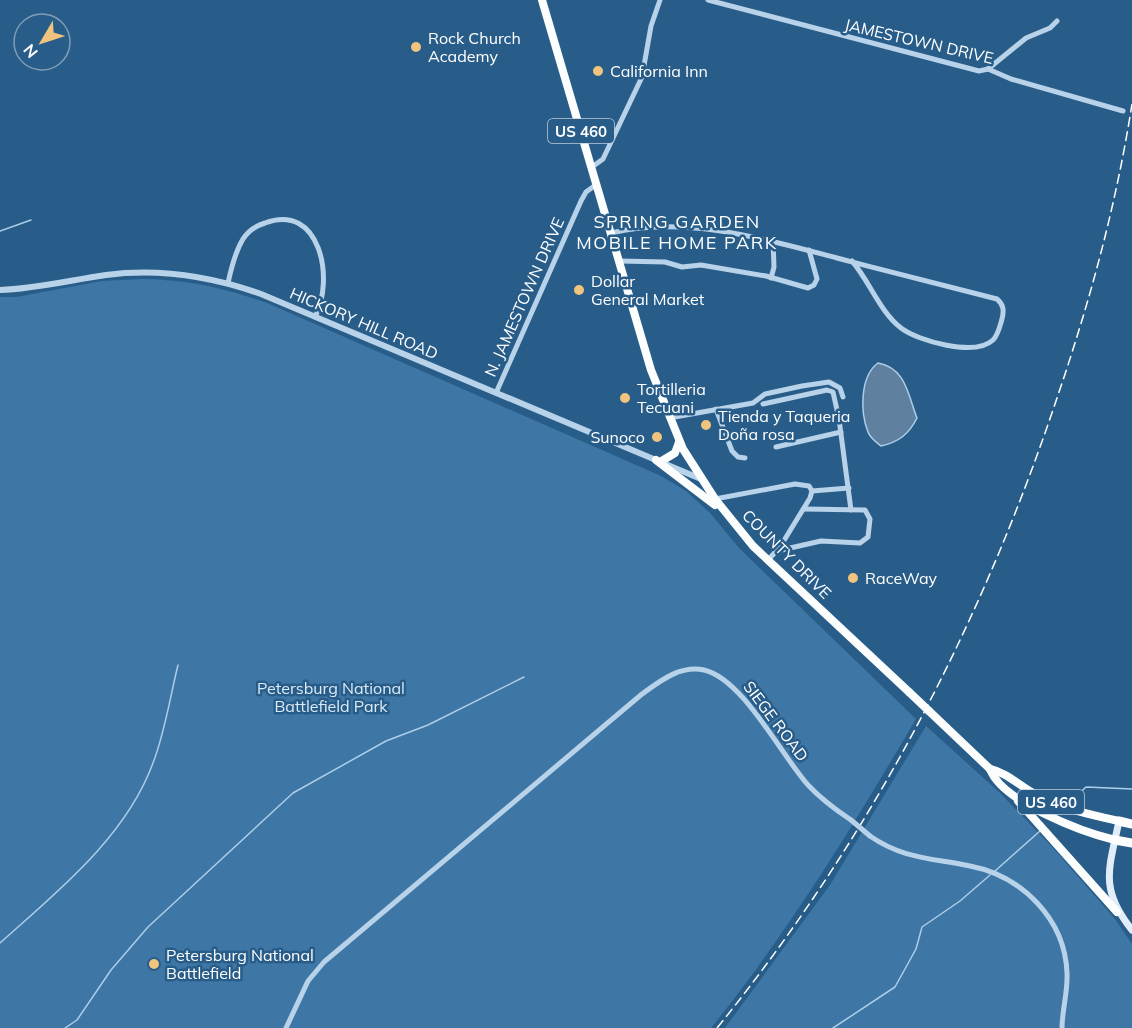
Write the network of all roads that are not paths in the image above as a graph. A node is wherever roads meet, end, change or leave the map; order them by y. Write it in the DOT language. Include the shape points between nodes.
graph roads {
  1 [pos="542,0"];
  2 [pos="660,0"];
  3 [pos="708,0"];
  4 [pos="1057,21"];
  5 [pos="988,69"];
  6 [pos="1123,111"];
  7 [pos="592,167"];
  8 [pos="597,184"];
  9 [pos="611,233"];
  10 [pos="773,240"];
  11 [pos="809,250"];
  12 [pos="620,261"];
  13 [pos="852,261"];
  14 [pos="771,278"];
  15 [pos="228,283"];
  16 [pos="0,290"];
  17 [pos="315,317"];
  18 [pos="496,393"];
  19 [pos="843,398"];
  20 [pos="763,404"];
  21 [pos="716,409"];
  22 [pos="669,418"];
  23 [pos="841,432"];
  24 [pos="680,441"];
  25 [pos="776,447"];
  26 [pos="745,458"];
  27 [pos="658,461"];
  28 [pos="701,479"];
  29 [pos="849,488"];
  30 [pos="812,491"];
  31 [pos="715,499"];
  32 [pos="804,509"];
  33 [pos="851,510"];
  34 [pos="725,512"];
  35 [pos="777,550"];
  36 [pos="768,560"];
  37 [pos="990,769"];
  38 [pos="1013,794"];
  39 [pos="1119,821"];
  40 [pos="1132,824"];
  41 [pos="1115,840"];
  42 [pos="1132,843"];
  43 [pos="1117,912"];
  44 [pos="1132,930"];
  45 [pos="286,1028"];
  46 [pos="1062,1028"];
  1 -- 7 [label="highway, COUNTY DRIVE / US 460"];
  2 -- 7 [label="street" via="642,77 603,159"];
  3 -- 5 [label="street, JAMESTOWN DRIVE" via="979,71"];
  4 -- 5 [label="street" via="1026,38"];
  5 -- 6 [label="street, JAMESTOWN DRIVE"];
  7 -- 8 [label="highway, COUNTY DRIVE / US 460"];
  8 -- 9 [label="highway, COUNTY DRIVE / US 460"];
  8 -- 18 [label="street, N. JAMESTOWN DRIVE" via="581,201"];
  9 -- 10 [label="street" via="662,226"];
  9 -- 12 [label="highway, COUNTY DRIVE / US 460"];
  10 -- 11 [label="street"];
  10 -- 14 [label="street"];
  11 -- 13 [label="street"];
  11 -- 14 [label="street" via="817,279 814,285 800,287"];
  12 -- 14 [label="street" via="701,265"];
  12 -- 22 [label="highway, COUNTY DRIVE / US 460"];
  13 -- 13 [label="street" via="997,299 1004,311 996,337 967,348 910,334 891,318"];
  15 -- 16 [label="street, HICKORY HILL ROAD" via="187,274 139,272"];
  15 -- 17 [label="street, HICKORY HILL ROAD"];
  15 -- 17 [label="street" via="238,250 254,227 283,217 291,219 305,229 322,259 324,293"];
  17 -- 18 [label="street, HICKORY HILL ROAD"];
  18 -- 27 [label="street, HICKORY HILL ROAD"];
  19 -- 21 [label="street" via="840,388 829,382 765,394 753,403"];
  20 -- 23 [label="street" via="830,390 835,396"];
  21 -- 22 [label="street"];
  21 -- 26 [label="street" via="732,451"];
  22 -- 24 [label="highway, COUNTY DRIVE / US 460"];
  23 -- 25 [label="street"];
  23 -- 29 [label="street"];
  24 -- 27 [label="highway" via="675,453"];
  24 -- 28 [label="highway, COUNTY DRIVE / US 460"];
  27 -- 28 [label="street, HICKORY HILL ROAD"];
  27 -- 34 [label="highway"];
  28 -- 31 [label="highway, COUNTY DRIVE / US 460"];
  29 -- 30 [label="street"];
  29 -- 33 [label="street"];
  30 -- 31 [label="street" via="806,484 795,484"];
  30 -- 32 [label="street"];
  31 -- 34 [label="highway, COUNTY DRIVE / US 460"];
  32 -- 33 [label="street"];
  32 -- 35 [label="street"];
  33 -- 35 [label="street" via="869,513 870,532 864,542 821,541"];
  34 -- 36 [label="highway, COUNTY DRIVE / US 460"];
  35 -- 36 [label="street"];
  36 -- 37 [label="highway, COUNTY DRIVE / US 460, bridge"];
  37 -- 38 [label="highway, COUNTY DRIVE / US 460" via="993,778"];
  37 -- 39 [label="highway, COUNTY DRIVE / US 460" via="1063,807"];
  38 -- 41 [label="highway, COUNTY DRIVE / US 460" via="1057,820"];
  38 -- 43 [label="highway"];
  39 -- 40 [label="highway, US 460"];
  39 -- 41 [label="main road"];
  41 -- 42 [label="highway, US 460"];
  41 -- 43 [label="main road" via="1109,880"];
  43 -- 44 [label="main road"];
  45 -- 46 [label="street, SIEGE ROAD, bridge" via="308,981 324,962 642,694 671,675 689,669 703,670 727,681 808,785 886,848 997,874 1036,900 1055,927 1066,959"];
}
